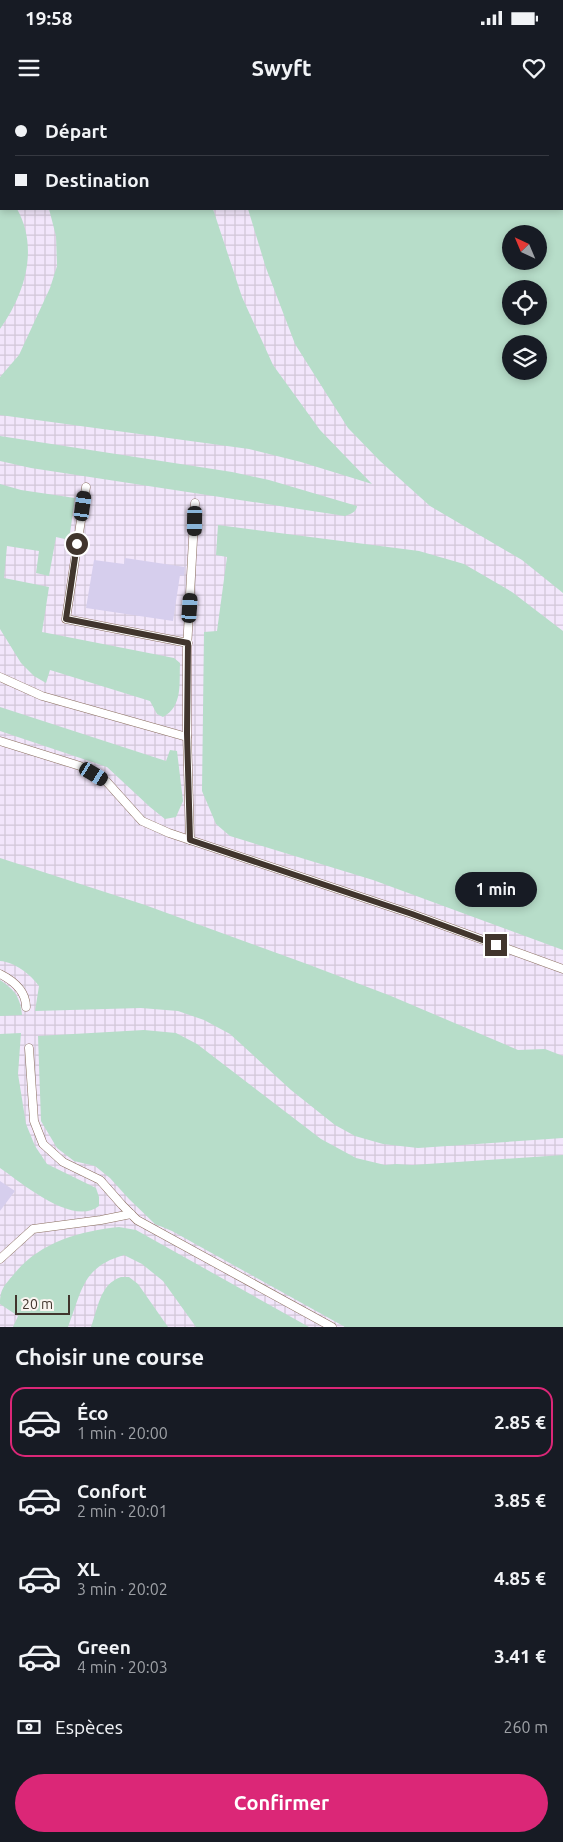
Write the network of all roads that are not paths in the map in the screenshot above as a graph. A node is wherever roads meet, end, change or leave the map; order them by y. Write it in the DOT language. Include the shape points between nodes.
graph roads {
  1 [pos="86,487"];
  2 [pos="195,503"];
  3 [pos="188,643"];
  4 [pos="0,677"];
  5 [pos="187,737"];
  6 [pos="0,741"];
  7 [pos="190,840"];
  8 [pos="563,969"];
  9 [pos="0,974"];
  10 [pos="26,1007"];
  11 [pos="29,1048"];
  12 [pos="131,1214"];
  13 [pos="0,1259"];
  14 [pos="332,1327"];
  1 -- 3 [label="lane" via="66,619"];
  2 -- 3 [label="lane"];
  3 -- 5 [label="lane"];
  4 -- 5 [label="lane" via="42,696"];
  5 -- 7 [label="lane"];
  6 -- 7 [label="lane" via="80,766 107,782 142,821"];
  7 -- 8 [label="lane" via="412,914"];
  9 -- 10 [label="lane" via="14,981 26,998"];
  11 -- 12 [label="lane" via="34,1121 43,1144 62,1162 100,1180"];
  12 -- 13 [label="lane" via="33,1229"];
  12 -- 14 [label="lane"];
}
